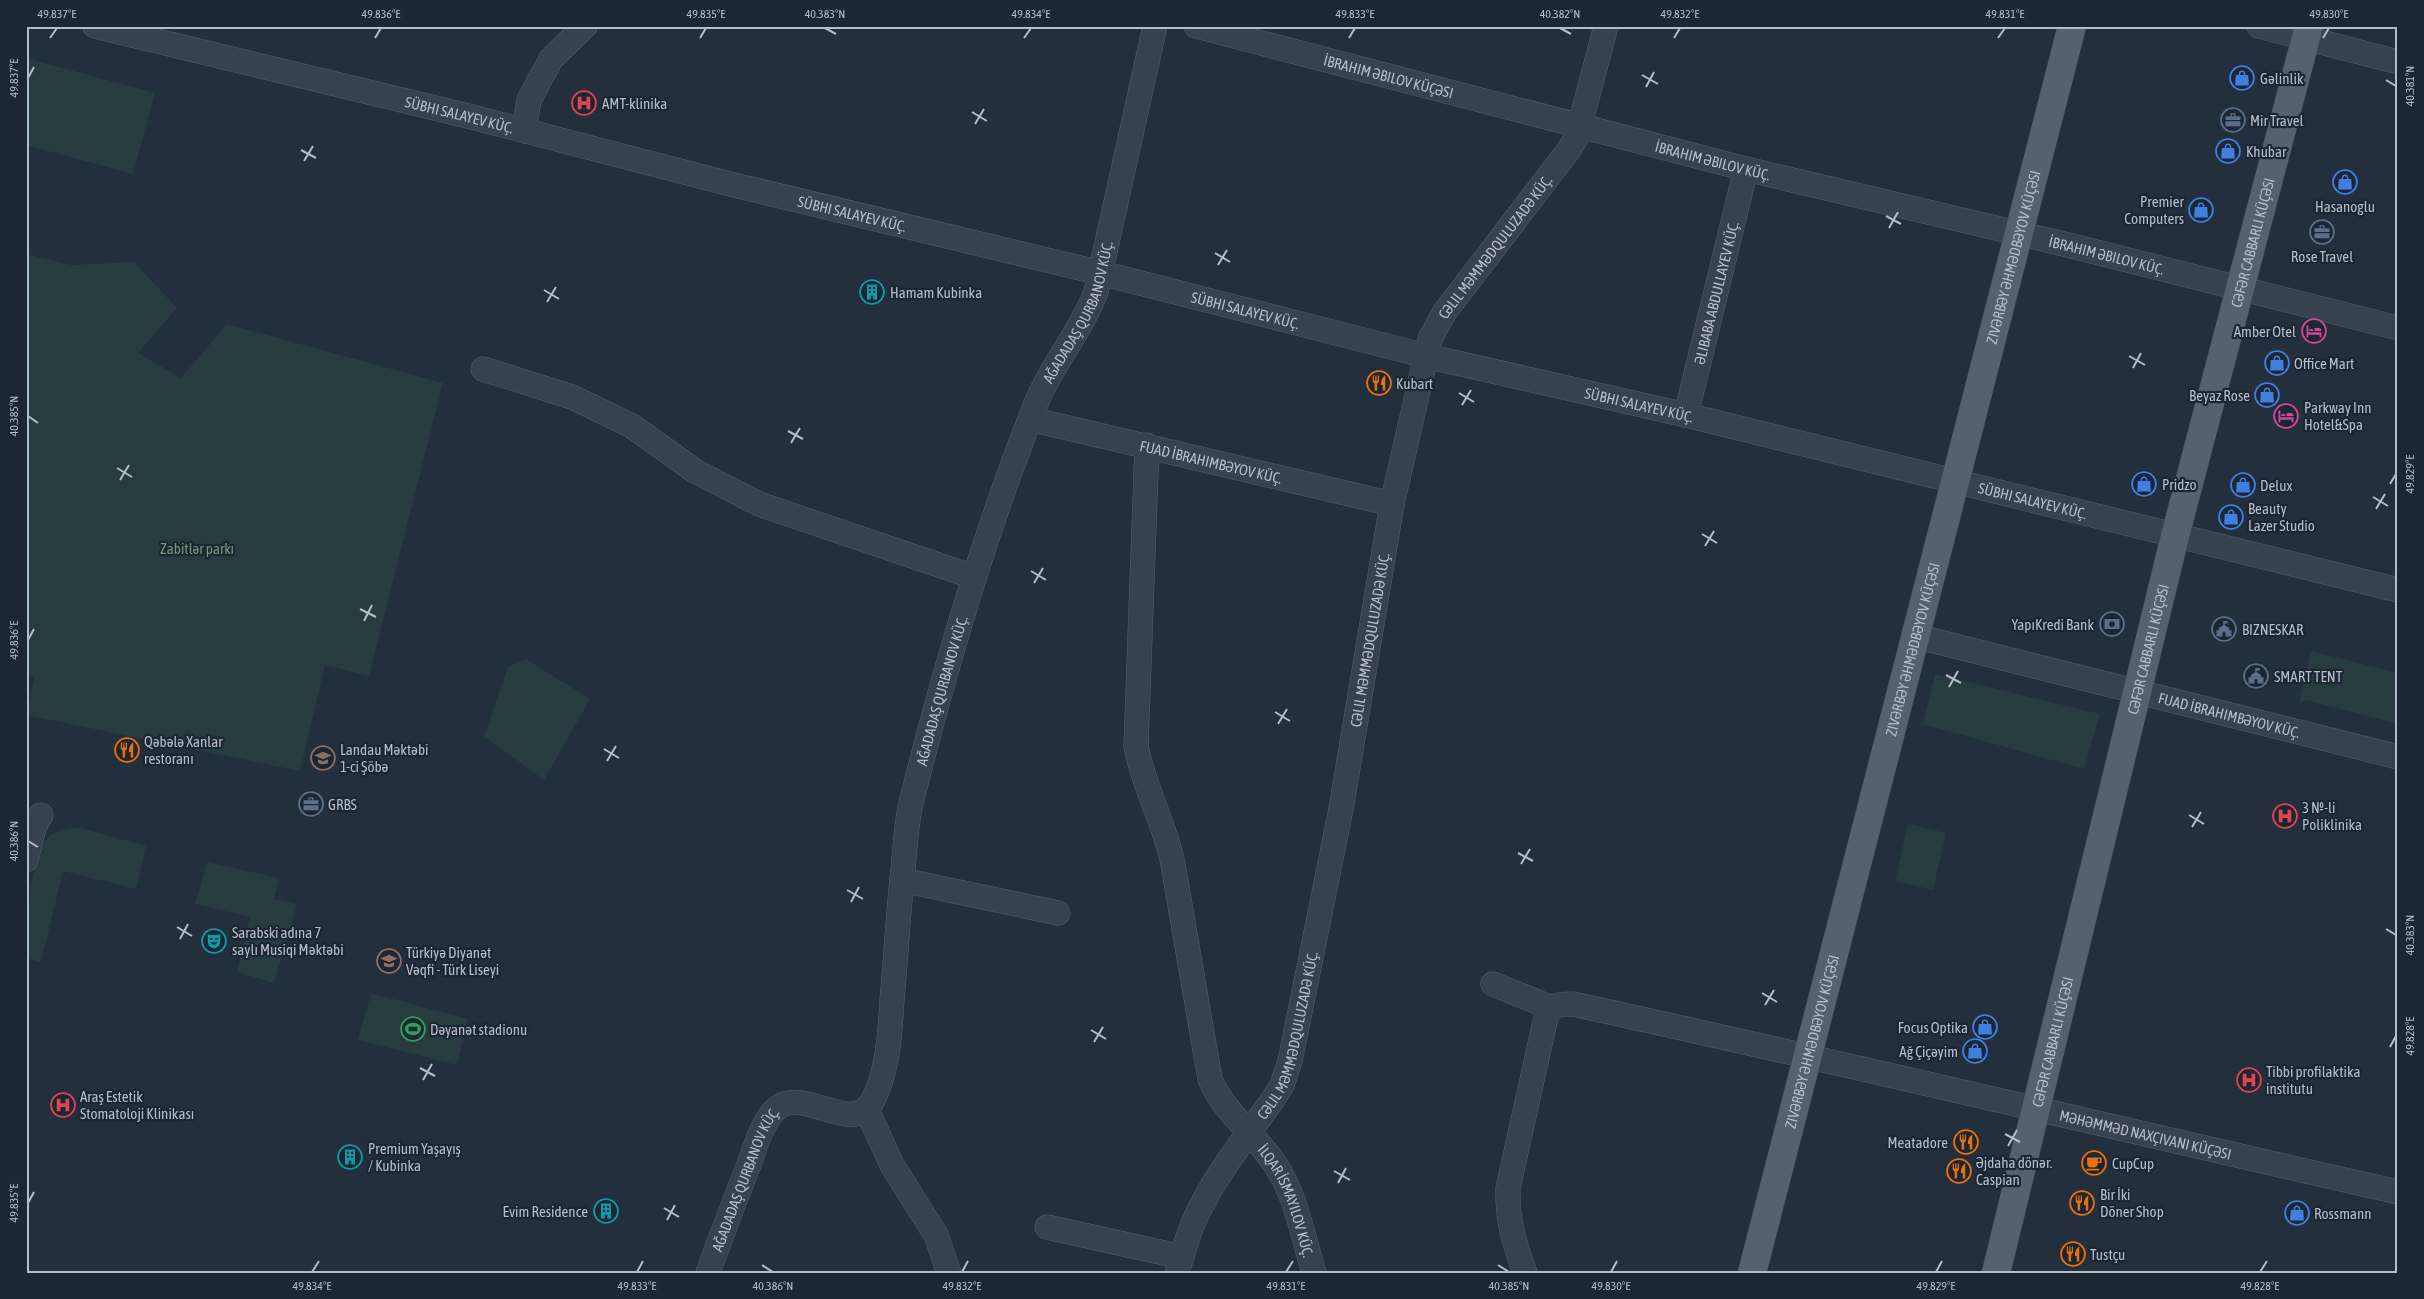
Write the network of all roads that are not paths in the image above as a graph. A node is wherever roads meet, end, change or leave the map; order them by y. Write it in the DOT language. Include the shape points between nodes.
graph roads {
  1 [pos="95,26"];
  2 [pos="585,26"];
  3 [pos="1154,26"];
  4 [pos="1196,26"];
  5 [pos="1606,26"];
  6 [pos="2072,26"];
  7 [pos="2259,26"];
  8 [pos="2307,32"];
  9 [pos="151,33"];
  10 [pos="2398,62"];
  11 [pos="1581,127"];
  12 [pos="524,131"];
  13 [pos="1746,169"];
  14 [pos="2019,233"];
  15 [pos="1100,272"];
  16 [pos="2239,289"];
  17 [pos="2398,328"];
  18 [pos="1426,356"];
  19 [pos="483,369"];
  20 [pos="1686,415"];
  21 [pos="1030,419"];
  22 [pos="1147,446"];
  23 [pos="1955,481"];
  24 [pos="1392,504"];
  25 [pos="2175,536"];
  26 [pos="974,577"];
  27 [pos="2398,590"];
  28 [pos="1915,636"];
  29 [pos="2136,691"];
  30 [pos="2398,758"];
  31 [pos="42,815"];
  32 [pos="26,860"];
  33 [pos="902,880"];
  34 [pos="1058,913"];
  35 [pos="1493,984"];
  36 [pos="1552,1008"];
  37 [pos="1808,1056"];
  38 [pos="866,1110"];
  39 [pos="2034,1110"];
  40 [pos="1248,1134"];
  41 [pos="2398,1192"];
  42 [pos="1047,1227"];
  43 [pos="1179,1265"];
  44 [pos="708,1273"];
  45 [pos="949,1273"];
  46 [pos="1314,1273"];
  47 [pos="1524,1273"];
  48 [pos="1752,1273"];
  49 [pos="1996,1273"];
  1 -- 9 [label="street, SÜBHI SALAYEV KÜÇ."];
  2 -- 12 [label="street" via="551,59 529,100"];
  3 -- 15 [label="street, AĞADADAŞ QURBANOV KÜÇ."];
  4 -- 11 [label="street, İBRAHIM ƏBILOV KÜÇƏSI"];
  5 -- 11 [label="street, CƏLIL MƏMMƏDQULUZADƏ KÜÇ."];
  6 -- 14 [label="main road, ZIVƏRBƏY ƏHMƏDBƏYOV KÜÇƏSI"];
  7 -- 8 [label="street"];
  8 -- 10 [label="street"];
  8 -- 16 [label="main road"];
  9 -- 12 [label="street, SÜBHI SALAYEV KÜÇ."];
  11 -- 13 [label="street, İBRAHIM ƏBILOV KÜÇ."];
  11 -- 18 [label="street, CƏLIL MƏMMƏDQULUZADƏ KÜÇ." via="1568,151 1444,313 1430,339"];
  12 -- 15 [label="street, SÜBHI SALAYEV KÜÇ." via="734,185"];
  13 -- 14 [label="street, İBRAHIM ƏBILOV KÜÇ."];
  13 -- 20 [label="street, ƏLIBABA ABDULLAYEV KÜÇ."];
  14 -- 16 [label="street, İBRAHIM ƏBILOV KÜÇ."];
  14 -- 23 [label="main road, ZIVƏRBƏY ƏHMƏDBƏYOV KÜÇƏSI"];
  15 -- 18 [label="street, SÜBHI SALAYEV KÜÇ."];
  15 -- 21 [label="street, AĞADADAŞ QURBANOV KÜÇ." via="1088,312 1046,381"];
  16 -- 17 [label="street, İBRAHIM ƏBILOV KÜÇ."];
  16 -- 25 [label="main road"];
  18 -- 20 [label="street, SÜBHI SALAYEV KÜÇ."];
  18 -- 24 [label="street, CƏLIL MƏMMƏDQULUZADƏ KÜÇ."];
  19 -- 26 [label="street" via="572,397 632,426 695,471 759,504"];
  20 -- 23 [label="street, SÜBHI SALAYEV KÜÇ."];
  21 -- 22 [label="street, FUAD İBRAHIMBƏYOV KÜÇ."];
  21 -- 26 [label="street, AĞADADAŞ QURBANOV KÜÇ."];
  22 -- 24 [label="street, FUAD İBRAHIMBƏYOV KÜÇ."];
  22 -- 40 [label="street" via="1136,746 1139,764 1166,833 1172,859 1210,1079 1217,1096"];
  23 -- 25 [label="street, SÜBHI SALAYEV KÜÇ."];
  23 -- 28 [label="main road, ZIVƏRBƏY ƏHMƏDBƏYOV KÜÇƏSI"];
  24 -- 40 [label="street, CƏLIL MƏMMƏDQULUZADƏ KÜÇ." via="1341,809 1290,1061 1282,1085"];
  25 -- 27 [label="street, SÜBHI SALAYEV KÜÇ."];
  25 -- 29 [label="main road"];
  26 -- 33 [label="street, AĞADADAŞ QURBANOV KÜÇ." via="911,804"];
  28 -- 29 [label="street, FUAD İBRAHIMBƏYOV KÜÇ."];
  28 -- 37 [label="main road, ZIVƏRBƏY ƏHMƏDBƏYOV KÜÇƏSI"];
  29 -- 30 [label="street, FUAD İBRAHIMBƏYOV KÜÇ."];
  29 -- 39 [label="main road"];
  31 -- 32 [label="street" via="34,828"];
  33 -- 34 [label="street"];
  33 -- 38 [label="street, AĞADADAŞ QURBANOV KÜÇ." via="890,1038 880,1083"];
  35 -- 36 [label="street"];
  36 -- 37 [label="street" via="1573,1004"];
  36 -- 47 [label="street" via="1544,1026 1508,1188 1507,1214"];
  37 -- 39 [label="street"];
  37 -- 48 [label="main road, ZIVƏRBƏY ƏHMƏDBƏYOV KÜÇƏSI"];
  38 -- 44 [label="street, AĞADADAŞ QURBANOV KÜÇ." via="850,1115 801,1103 786,1103 776,1109 757,1143"];
  38 -- 45 [label="street" via="892,1165 936,1236"];
  39 -- 41 [label="street"];
  39 -- 49 [label="main road"];
  40 -- 43 [label="street, CƏLIL MƏMMƏDQULUZADƏ KÜÇ." via="1205,1198 1193,1222"];
  40 -- 46 [label="street" via="1267,1152 1288,1188"];
  42 -- 43 [label="street"];
}
